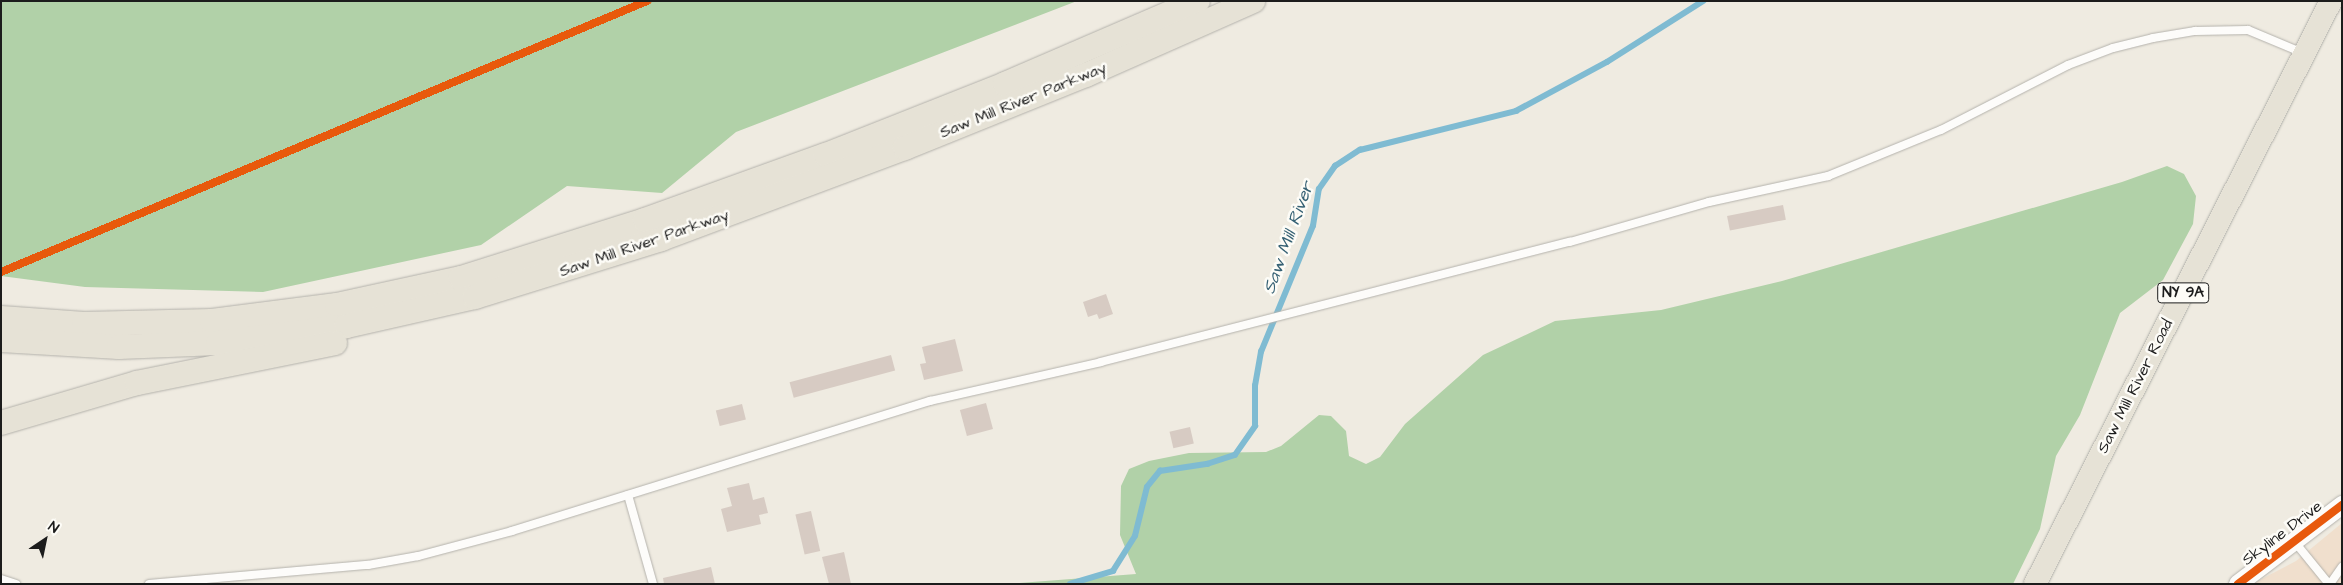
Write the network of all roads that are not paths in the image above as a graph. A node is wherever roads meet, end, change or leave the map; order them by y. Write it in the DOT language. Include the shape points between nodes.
graph roads {
  1 [pos="1198,1"];
  2 [pos="1253,1"];
  3 [pos="2331,1"];
  4 [pos="2304,54"];
  5 [pos="475,297"];
  6 [pos="1,318"];
  7 [pos="1,340"];
  8 [pos="1,423"];
  9 [pos="628,495"];
  10 [pos="2342,505"];
  11 [pos="2294,542"];
  12 [pos="2342,567"];
  13 [pos="2,578"];
  14 [pos="16,584"];
  15 [pos="150,584"];
  16 [pos="653,584"];
  17 [pos="2035,584"];
  18 [pos="2238,584"];
  19 [pos="2330,584"];
  1 -- 6 [label="highway, Saw Mill River Parkway" via="1039,70 826,155 627,226 461,278 337,305 234,319 115,324"];
  2 -- 5 [label="highway, Saw Mill River Parkway" via="1086,75 888,155 661,238"];
  3 -- 4 [label="main road, Saw Mill River Road / NY 9A"];
  4 -- 9 [label="lane" via="2248,30 2195,31 2113,48 2068,65 1941,130 1828,176 1709,202 1570,242 1257,322 930,401"];
  4 -- 17 [label="main road, Saw Mill River Road / NY 9A"];
  5 -- 7 [label="highway, Saw Mill River Parkway" via="347,326 218,343 119,347"];
  5 -- 8 [label="highway" via="357,337 137,383"];
  9 -- 15 [label="lane" via="418,556 368,565"];
  9 -- 16 [label="lane"];
  10 -- 11 [label="street, Skyline Drive"];
  11 -- 18 [label="street, Skyline Drive"];
  11 -- 19 [label="lane"];
  12 -- 19 [label="lane"];
  13 -- 14 [label="lane"];
}
